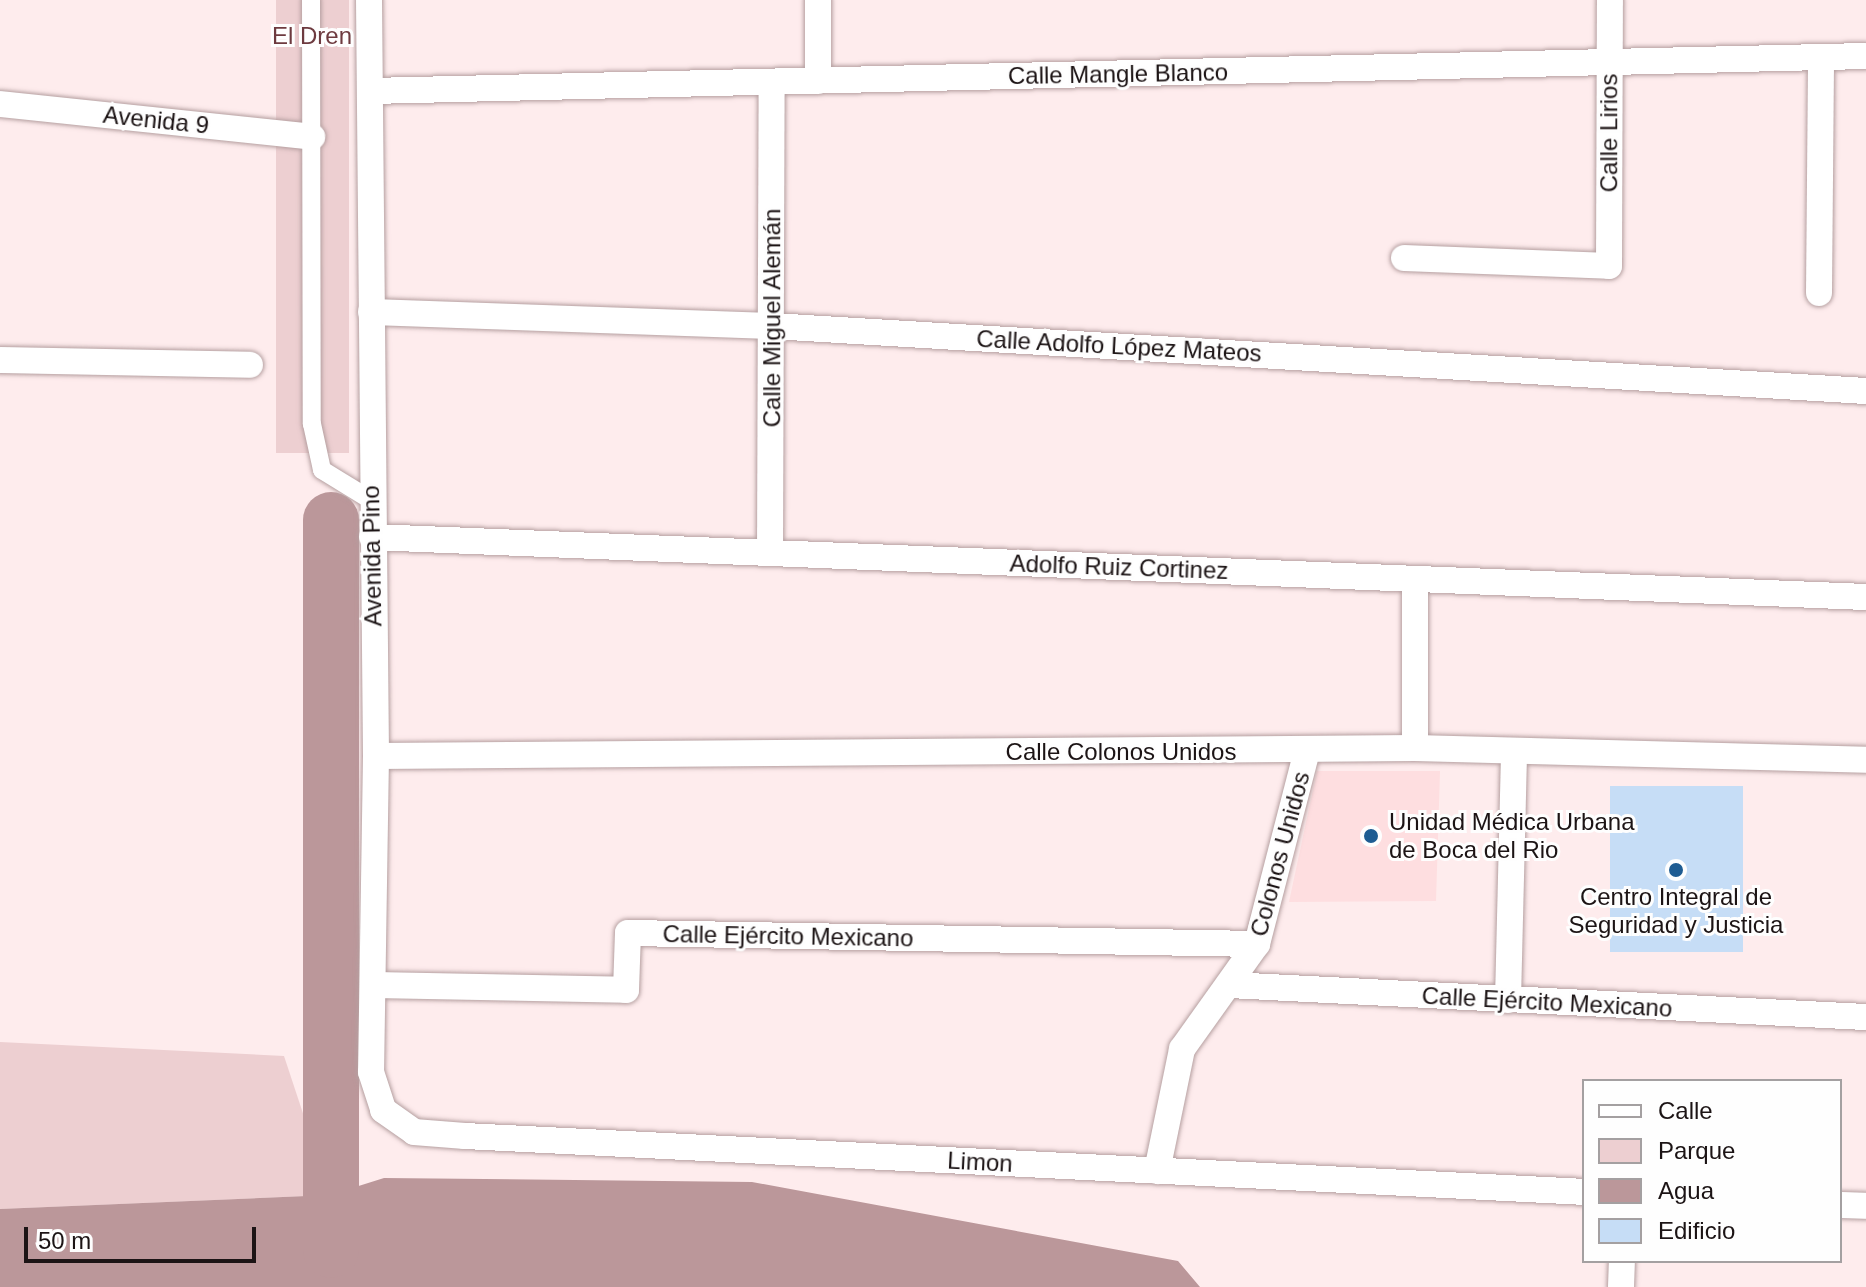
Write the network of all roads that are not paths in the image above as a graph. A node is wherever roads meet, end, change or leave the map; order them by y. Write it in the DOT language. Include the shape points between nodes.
graph roads {
  1 [pos="311,0"];
  2 [pos="369,0"];
  3 [pos="818,0"];
  4 [pos="1610,0"];
  5 [pos="1866,56"];
  6 [pos="1821,57"];
  7 [pos="1609,62"];
  8 [pos="818,81"];
  9 [pos="772,82"];
  10 [pos="370,91"];
  11 [pos="0,104"];
  12 [pos="312,137"];
  13 [pos="1404,258"];
  14 [pos="1819,293"];
  15 [pos="371,312"];
  16 [pos="772,326"];
  17 [pos="0,360"];
  18 [pos="250,365"];
  19 [pos="1866,391"];
  20 [pos="371,500"];
  21 [pos="372,537"];
  22 [pos="770,553"];
  23 [pos="1415,579"];
  24 [pos="1866,597"];
  25 [pos="1415,748"];
  26 [pos="1307,751"];
  27 [pos="1514,752"];
  28 [pos="376,756"];
  29 [pos="1866,760"];
  30 [pos="1257,944"];
  31 [pos="374,985"];
  32 [pos="1229,985"];
  33 [pos="1508,1000"];
  34 [pos="1866,1017"];
  35 [pos="383,1110"];
  36 [pos="1157,1171"];
  37 [pos="1582,1192"];
  38 [pos="1842,1205"];
  39 [pos="1866,1206"];
  40 [pos="1622,1263"];
  41 [pos="1621,1287"];
  1 -- 12 [label="street"];
  2 -- 10 [label="street, Avenida Pino"];
  3 -- 8 [label="street"];
  4 -- 7 [label="street, Calle Lirios"];
  5 -- 6 [label="street, Calle Mangle Blanco"];
  6 -- 7 [label="street, Calle Mangle Blanco"];
  6 -- 14 [label="street"];
  7 -- 8 [label="street, Calle Mangle Blanco"];
  7 -- 13 [label="street, Calle Lirios" via="1609,266"];
  8 -- 9 [label="street, Calle Mangle Blanco"];
  9 -- 10 [label="street, Calle Mangle Blanco"];
  9 -- 16 [label="street, Calle Miguel Alemán"];
  10 -- 15 [label="street, Avenida Pino"];
  11 -- 12 [label="street, Avenida 9"];
  12 -- 20 [label="street" via="312,424 322,470"];
  15 -- 16 [label="street, Calle Adolfo López Mateos"];
  15 -- 20 [label="street, Avenida Pino"];
  16 -- 19 [label="street, Calle Adolfo López Mateos"];
  16 -- 22 [label="street, Calle Miguel Alemán"];
  17 -- 18 [label="street"];
  20 -- 21 [label="street, Avenida Pino"];
  21 -- 22 [label="street, Adolfo Ruiz Cortinez"];
  21 -- 28 [label="street, Avenida Pino"];
  22 -- 23 [label="street, Adolfo Ruiz Cortinez"];
  23 -- 24 [label="street, Adolfo Ruiz Cortinez"];
  23 -- 25 [label="street"];
  25 -- 26 [label="street, Calle Colonos Unidos"];
  25 -- 27 [label="street, Calle Colonos Unidos"];
  26 -- 28 [label="street, Calle Colonos Unidos"];
  26 -- 30 [label="street, Colonos Unidos"];
  27 -- 29 [label="street, Calle Colonos Unidos"];
  27 -- 33 [label="street"];
  28 -- 31 [label="street, Avenida Pino"];
  30 -- 31 [label="street, Calle Ejército Mexicano" via="628,933 626,990"];
  30 -- 32 [label="street, Colonos Unidos"];
  31 -- 35 [label="street, Avenida Pino" via="371,1072"];
  32 -- 33 [label="street, Calle Ejército Mexicano"];
  32 -- 36 [label="street, Colonos Unidos" via="1182,1049"];
  33 -- 34 [label="street, Calle Ejército Mexicano"];
  35 -- 36 [label="street, Limon" via="414,1132"];
  36 -- 37 [label="street, Limon"];
  38 -- 39 [label="street"];
  40 -- 41 [label="street"];
}
